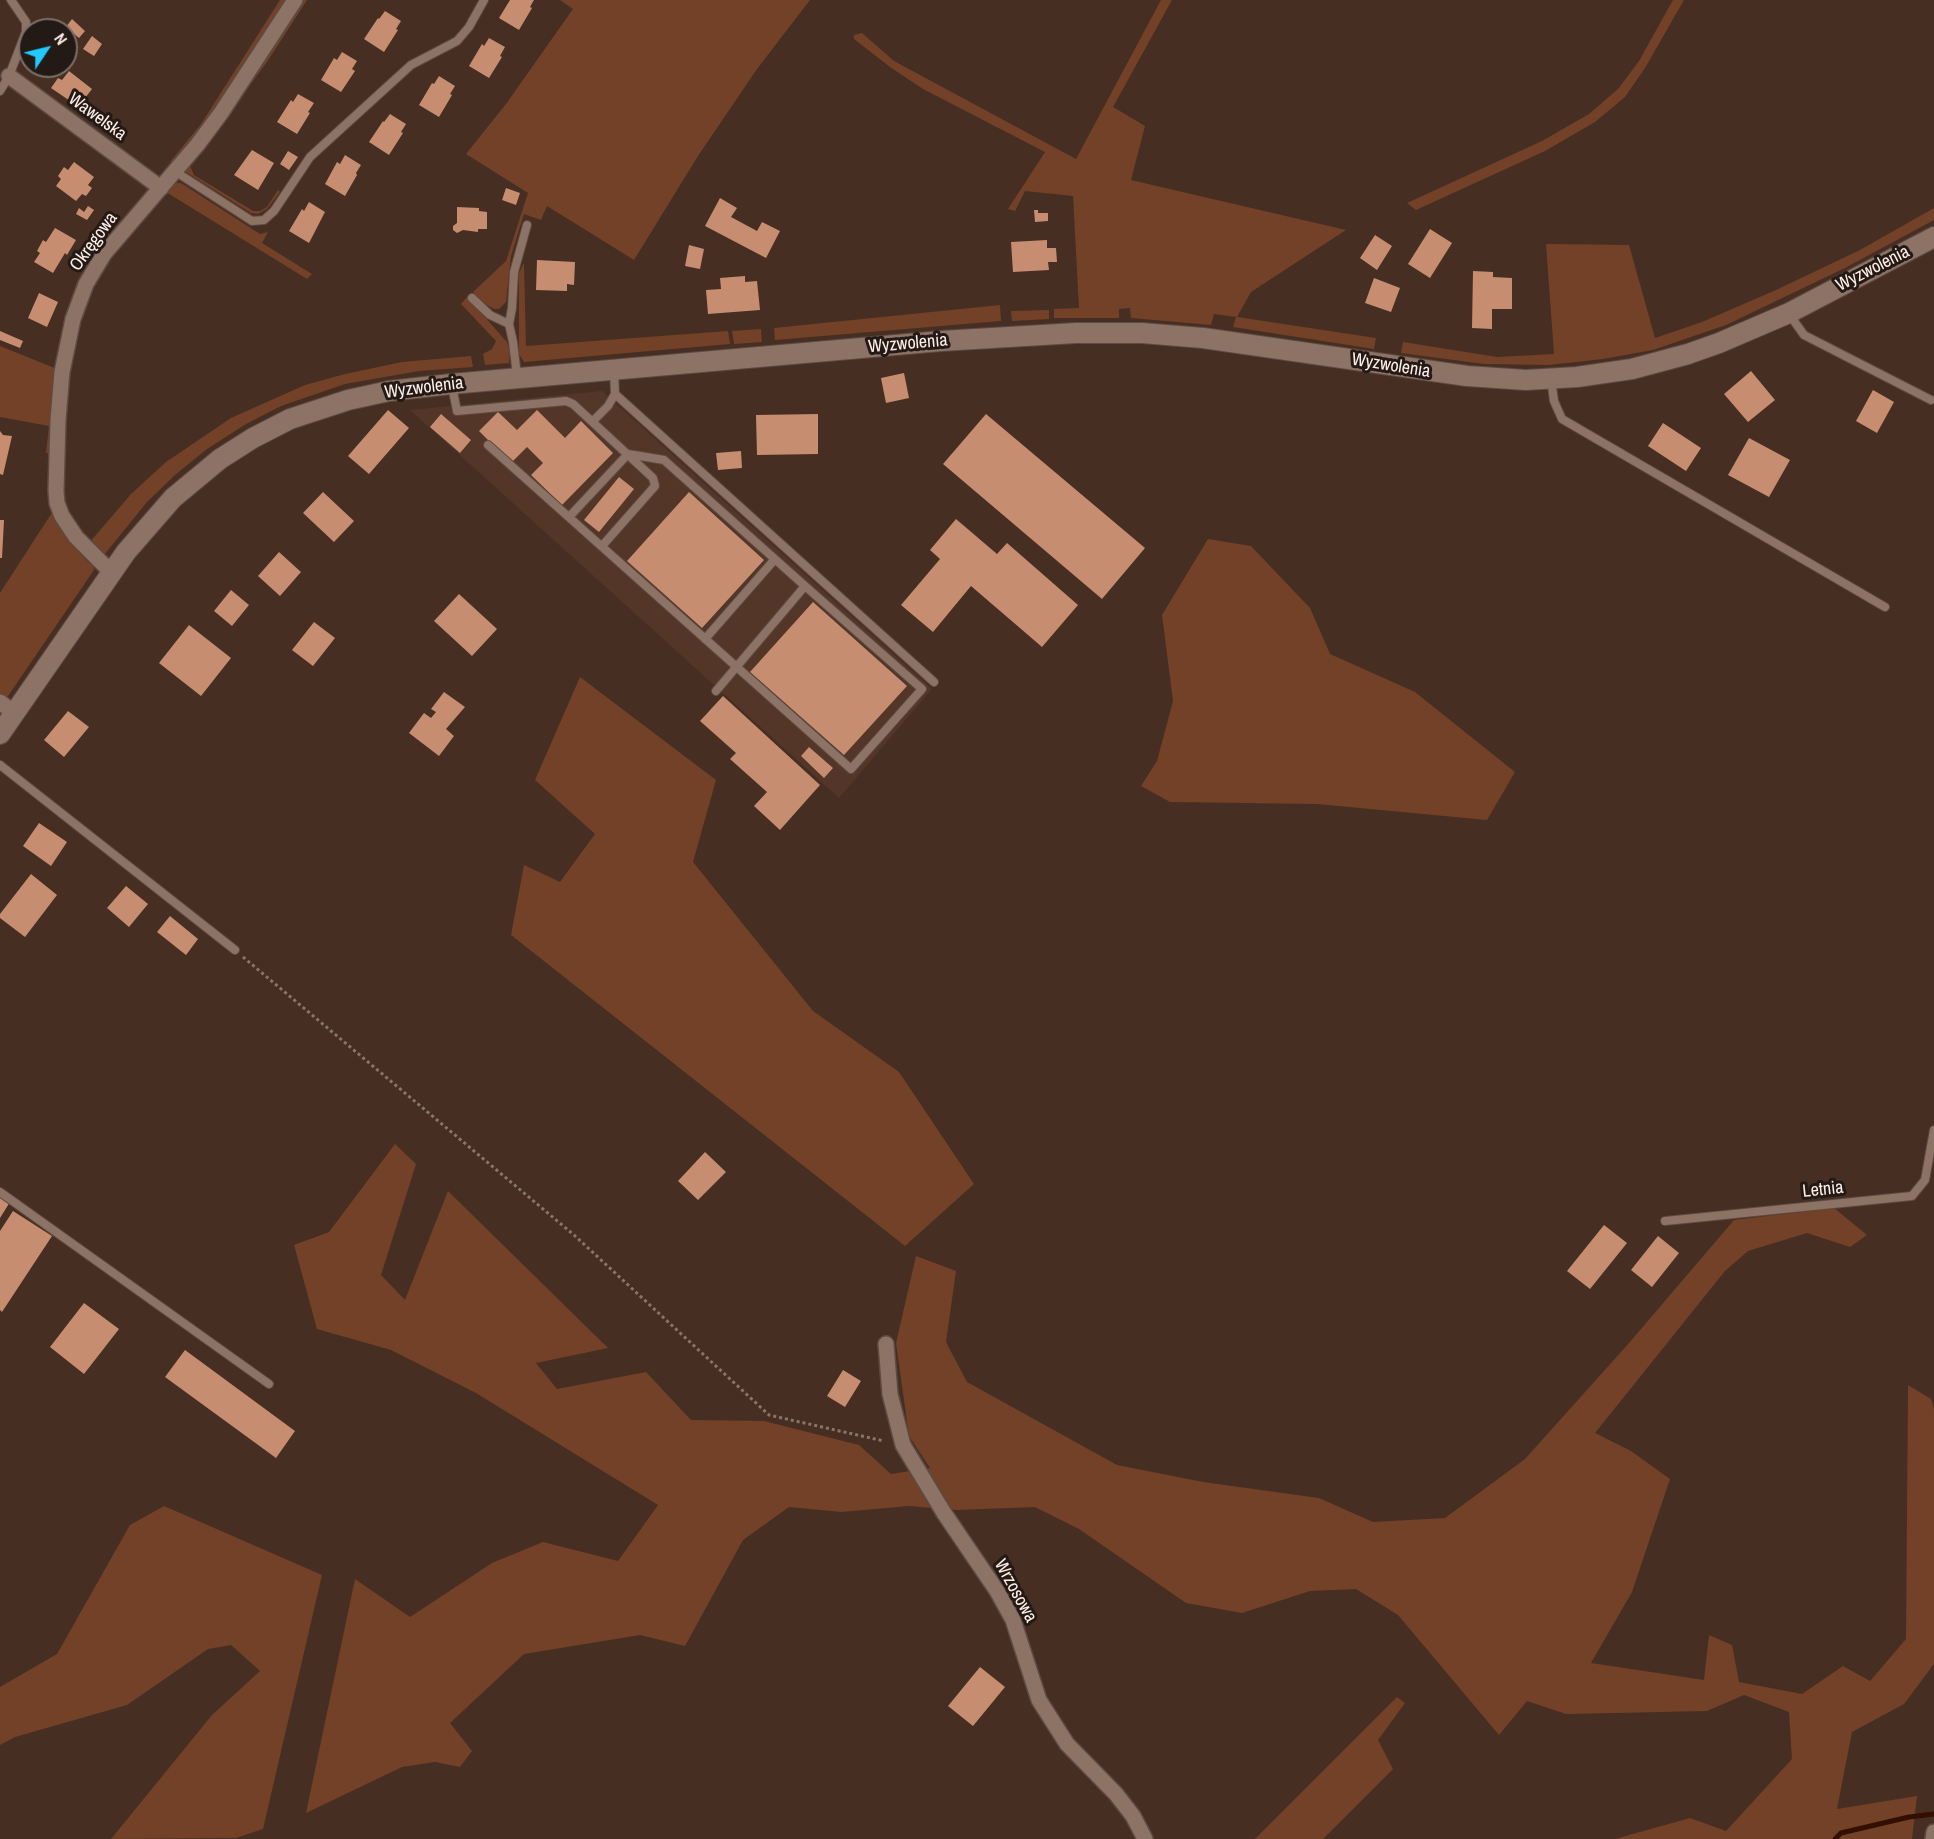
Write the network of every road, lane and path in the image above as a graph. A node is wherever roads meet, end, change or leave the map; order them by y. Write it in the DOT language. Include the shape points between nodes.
graph roads {
  1 [pos="11,0"];
  2 [pos="295,0"];
  3 [pos="484,0"];
  4 [pos="9,76"];
  5 [pos="0,91"];
  6 [pos="176,171"];
  7 [pos="161,188"];
  8 [pos="527,225"];
  9 [pos="1934,237"];
  10 [pos="472,298"];
  11 [pos="1789,313"];
  12 [pos="509,324"];
  13 [pos="614,370"];
  14 [pos="517,378"];
  15 [pos="1551,379"];
  16 [pos="451,384"];
  17 [pos="615,394"];
  18 [pos="1931,400"];
  19 [pos="593,421"];
  20 [pos="488,445"];
  21 [pos="628,454"];
  22 [pos="570,518"];
  23 [pos="602,546"];
  24 [pos="775,559"];
  25 [pos="111,572"];
  26 [pos="805,586"];
  27 [pos="1886,607"];
  28 [pos="705,639"];
  29 [pos="736,668"];
  30 [pos="934,682"];
  31 [pos="716,691"];
  32 [pos="7,707"];
  33 [pos="0,734"];
  34 [pos="0,765"];
  35 [pos="235,950"];
  36 [pos="1934,1130"];
  37 [pos="0,1192"];
  38 [pos="1665,1221"];
  39 [pos="886,1344"];
  40 [pos="269,1384"];
  41 [pos="903,1445"];
  42 [pos="1934,1832"];
  43 [pos="1145,1839"];
  44 [pos="1933,1839"];
  1 -- 4 [label="lane" via="26,22 26,32"];
  2 -- 6 [label="street, Okręgowa" via="221,113"];
  3 -- 6 [label="lane" via="457,42 406,69 310,157 264,220 252,221"];
  4 -- 5 [label="lane"];
  4 -- 7 [label="street, Wawelska"];
  6 -- 7 [label="street, Okręgowa"];
  7 -- 25 [label="street, Okręgowa" via="93,270 73,320 63,372 57,503 76,537"];
  8 -- 12 [label="lane" via="514,272"];
  9 -- 11 [label="street, Wyzwolenia"];
  10 -- 12 [label="lane" via="490,315"];
  11 -- 15 [label="street, Wyzwolenia" via="1662,362"];
  11 -- 18 [label="lane" via="1804,335"];
  12 -- 14 [label="lane"];
  13 -- 14 [label="street, Wyzwolenia"];
  13 -- 15 [label="street, Wyzwolenia" via="1009,336 1110,332 1221,340 1467,376"];
  13 -- 17 [label="lane"];
  14 -- 16 [label="street, Wyzwolenia"];
  15 -- 27 [label="lane" via="1562,419"];
  16 -- 19 [label="lane" via="456,411 566,401"];
  16 -- 25 [label="street, Wyzwolenia" via="348,400 290,419 253,438 173,498"];
  17 -- 19 [label="lane"];
  17 -- 30 [label="lane"];
  19 -- 21 [label="lane"];
  20 -- 22 [label="lane"];
  21 -- 22 [label="lane"];
  21 -- 23 [label="lane" via="653,478 655,486"];
  21 -- 24 [label="lane" via="664,460"];
  22 -- 23 [label="lane"];
  23 -- 28 [label="lane"];
  24 -- 26 [label="lane"];
  24 -- 28 [label="lane"];
  25 -- 32 [label="street, Wyzwolenia"];
  26 -- 29 [label="lane"];
  26 -- 29 [label="lane" via="922,689 851,769"];
  28 -- 29 [label="lane"];
  29 -- 31 [label="lane"];
  32 -- 33 [label="street, Wyzwolenia"];
  34 -- 35 [label="lane"];
  35 -- 41 [label="path" via="574,1235 768,1415"];
  36 -- 38 [label="lane, Letnia" via="1924,1180 1912,1196"];
  37 -- 40 [label="lane"];
  39 -- 41 [label="street, Wrzosowa" via="890,1394"];
  41 -- 43 [label="street, Wrzosowa" via="1013,1620 1039,1700 1067,1744 1116,1794"];
  42 -- 44 [label="street"];
}
